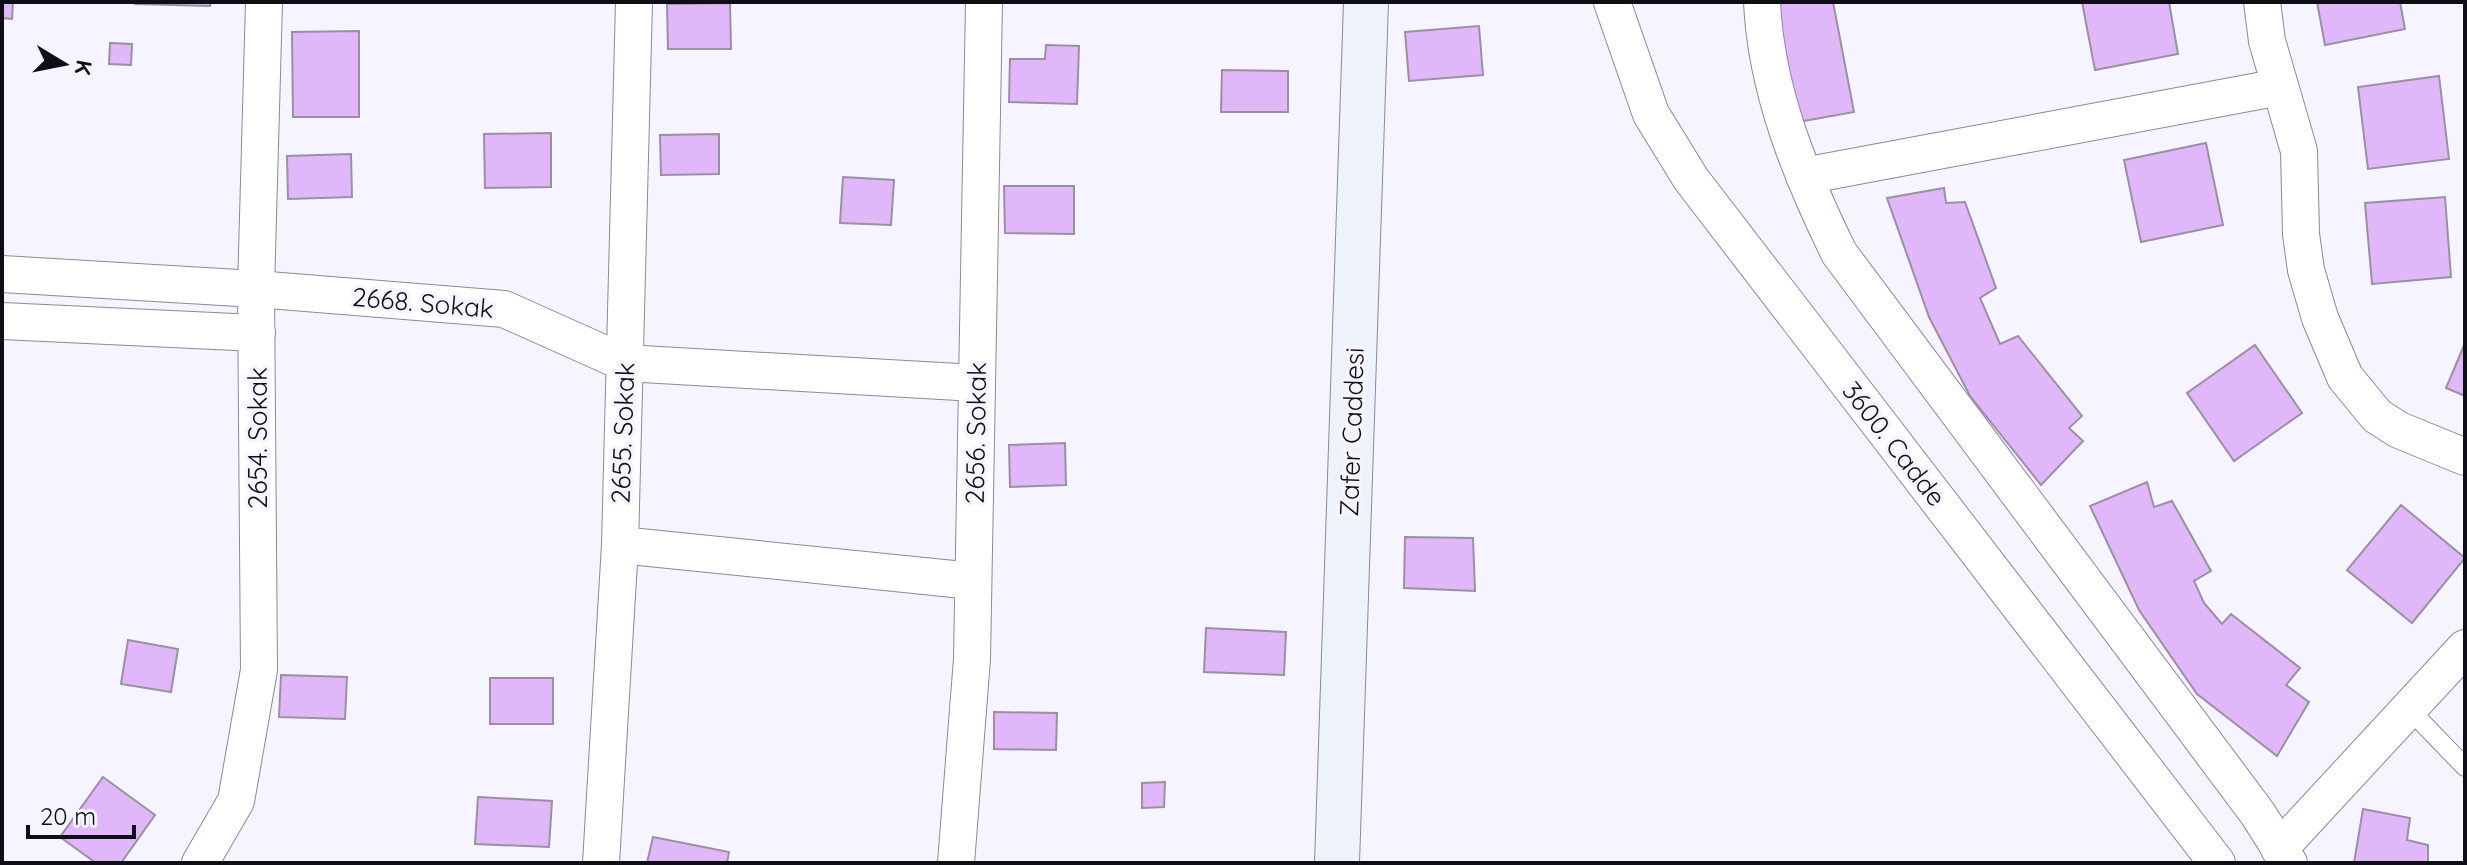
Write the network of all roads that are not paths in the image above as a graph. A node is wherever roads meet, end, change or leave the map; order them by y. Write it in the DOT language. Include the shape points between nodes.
graph roads {
  1 [pos="264,2"];
  2 [pos="634,2"];
  3 [pos="984,2"];
  4 [pos="1366,2"];
  5 [pos="1612,2"];
  6 [pos="1762,2"];
  7 [pos="2262,2"];
  8 [pos="2280,87"];
  9 [pos="1804,176"];
  10 [pos="2,274"];
  11 [pos="256,289"];
  12 [pos="2,321"];
  13 [pos="257,333"];
  14 [pos="625,363"];
  15 [pos="976,383"];
  16 [pos="2465,457"];
  17 [pos="620,545"];
  18 [pos="973,581"];
  19 [pos="2465,648"];
  20 [pos="2409,709"];
  21 [pos="2465,767"];
  22 [pos="2284,856"];
  23 [pos="200,863"];
  24 [pos="601,863"];
  25 [pos="956,863"];
  26 [pos="1337,863"];
  27 [pos="2217,863"];
  1 -- 11 [label="street, 2654. Sokak"];
  2 -- 14 [label="street, 2655. Sokak"];
  3 -- 15 [label="street, 2656. Sokak"];
  4 -- 26 [label="main road, Zafer Caddesi"];
  5 -- 27 [label="street, 3600. Cadde" via="1651,114 1676,159"];
  6 -- 9 [label="street" via="1782,114"];
  7 -- 8 [label="street"];
  8 -- 9 [label="street"];
  8 -- 16 [label="street" via="2299,151 2306,270 2345,377 2377,416"];
  9 -- 22 [label="street" via="1839,253 2258,814"];
  10 -- 11 [label="street, 2668. Sokak"];
  11 -- 13 [label="street, 2654. Sokak"];
  11 -- 14 [label="street, 2668. Sokak" via="504,309"];
  12 -- 13 [label="street"];
  13 -- 23 [label="street, 2654. Sokak" via="259,670 236,801"];
  14 -- 15 [label="street, 2668. Sokak"];
  14 -- 17 [label="street, 2655. Sokak"];
  15 -- 18 [label="street, 2656. Sokak"];
  17 -- 18 [label="street"];
  17 -- 24 [label="street, 2655. Sokak"];
  18 -- 25 [label="street, 2656. Sokak"];
  19 -- 20 [label="street"];
  20 -- 21 [label="lane"];
  20 -- 22 [label="street"];
}
